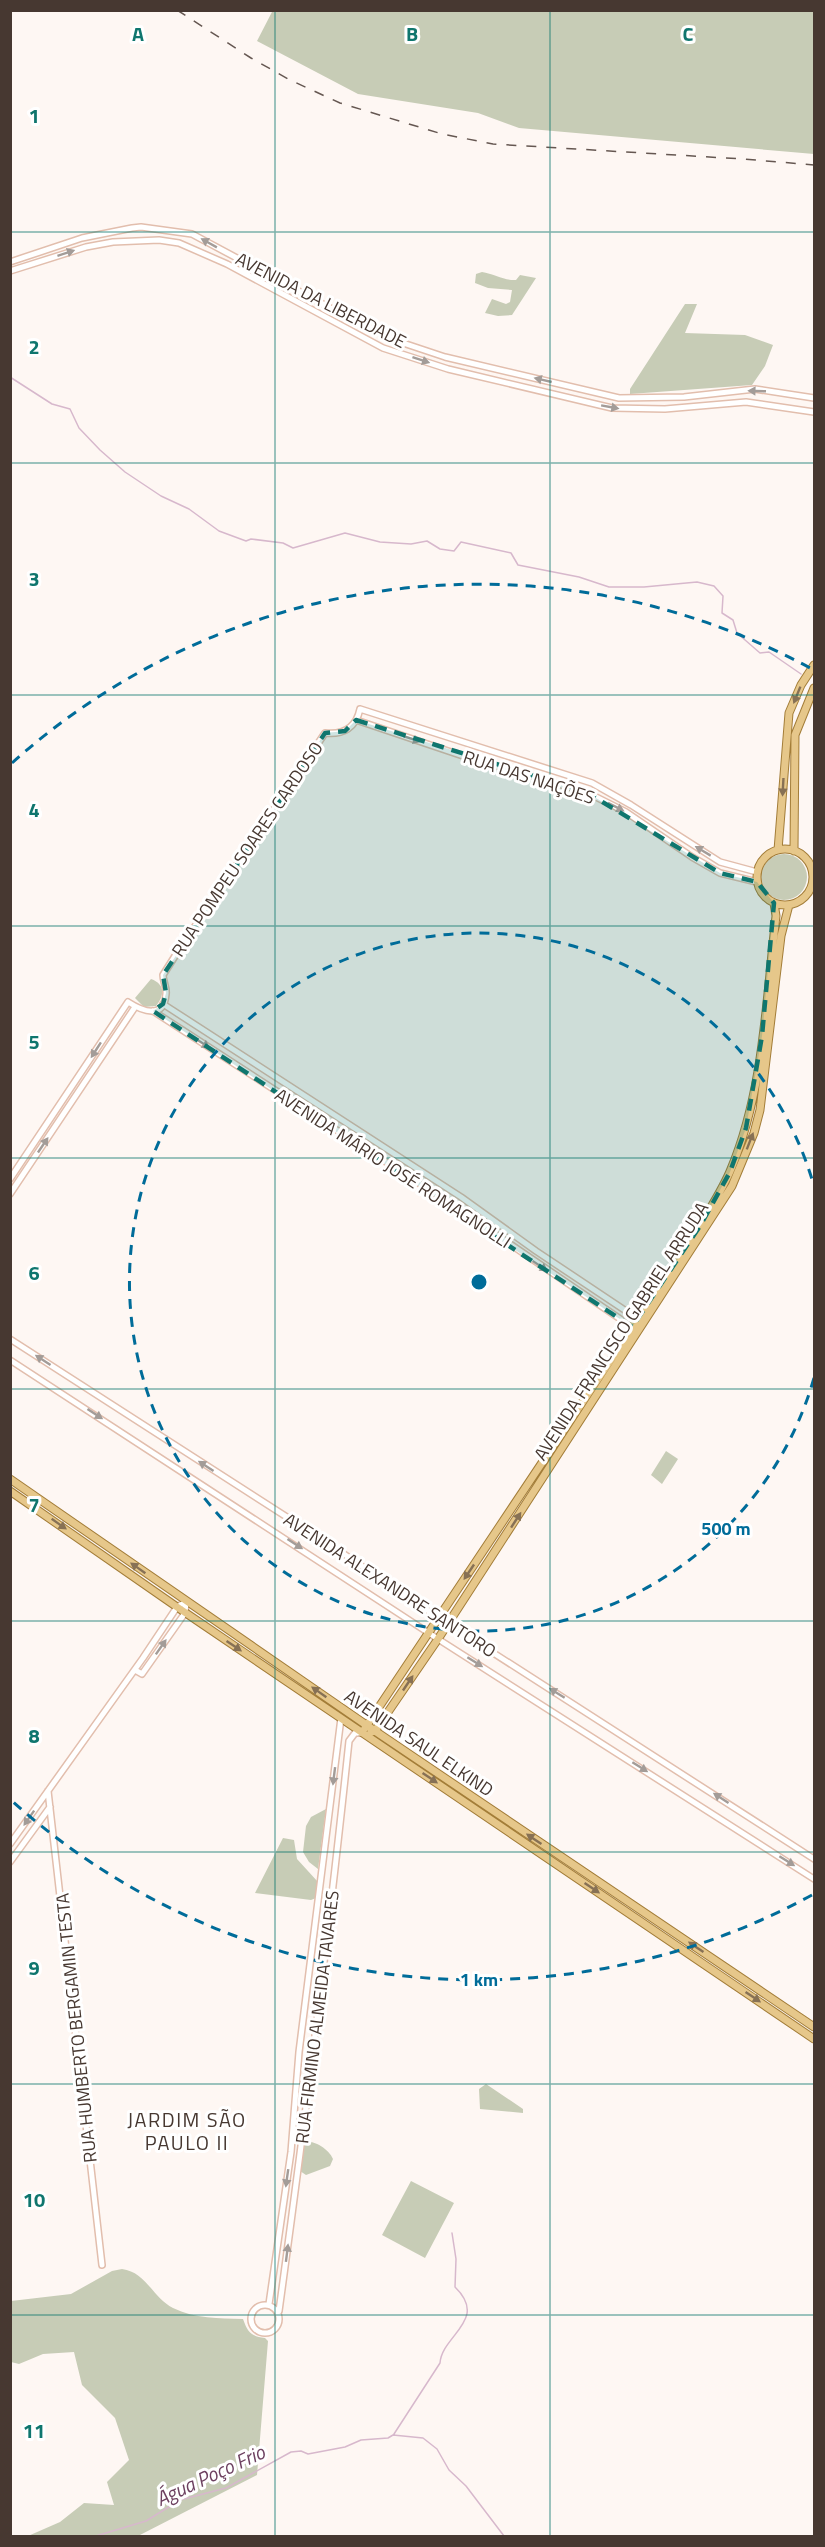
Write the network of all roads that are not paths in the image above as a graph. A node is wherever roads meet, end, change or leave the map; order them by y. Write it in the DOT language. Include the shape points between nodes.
graph roads {
  1 [pos="10,262"];
  2 [pos="10,271"];
  3 [pos="814,398"];
  4 [pos="814,412"];
  5 [pos="814,666"];
  6 [pos="814,688"];
  7 [pos="375,715"];
  8 [pos="356,720"];
  9 [pos="371,725"];
  10 [pos="778,850"];
  11 [pos="794,851"];
  12 [pos="757,872"];
  13 [pos="757,882"];
  14 [pos="774,903"];
  15 [pos="789,905"];
  16 [pos="163,1004"];
  17 [pos="135,1007"];
  18 [pos="153,1011"];
  19 [pos="10,1179"];
  20 [pos="10,1194"];
  21 [pos="638,1319"];
  22 [pos="635,1330"];
  23 [pos="10,1339"];
  24 [pos="10,1360"];
  25 [pos="10,1479"];
  26 [pos="10,1491"];
  27 [pos="186,1602"];
  28 [pos="177,1607"];
  29 [pos="185,1613"];
  30 [pos="439,1618"];
  31 [pos="448,1624"];
  32 [pos="429,1633"];
  33 [pos="438,1639"];
  34 [pos="256,1648"];
  35 [pos="251,1657"];
  36 [pos="135,1670"];
  37 [pos="293,1674"];
  38 [pos="279,1675"];
  39 [pos="341,1718"];
  40 [pos="367,1725"];
  41 [pos="375,1731"];
  42 [pos="363,1732"];
  43 [pos="48,1791"];
  44 [pos="50,1807"];
  45 [pos="39,1823"];
  46 [pos="52,1824"];
  47 [pos="10,1844"];
  48 [pos="814,1859"];
  49 [pos="10,1862"];
  50 [pos="575,1866"];
  51 [pos="569,1873"];
  52 [pos="814,1879"];
  53 [pos="814,2027"];
  54 [pos="814,2039"];
  55 [pos="102,2265"];
  56 [pos="269,2304"];
  57 [pos="279,2311"];
  3 -- 1 [label="street, AVENIDA DA LIBERDADE, one-way" via="755,389 684,397 619,398 445,357 387,336 192,234 132,228 82,238"];
  2 -- 4 [label="street, AVENIDA DA LIBERDADE, one-way" via="113,242 179,243 227,264 383,348 448,369 612,408 665,409 746,402"];
  5 -- 10 [label="main road, one-way" via="789,713"];
  6 -- 11 [label="main road" via="795,735"];
  7 -- 8 [label="street, RUA DAS NAÇÕES" via="360,710"];
  7 -- 9 [label="street"];
  12 -- 7 [label="street, RUA DAS NAÇÕES, one-way" via="720,862 592,783"];
  8 -- 9 [label="street, RUA DAS NAÇÕES"];
  8 -- 16 [label="street, RUA POMPEU SOARES CARDOSO" via="345,731 325,733 163,975"];
  9 -- 13 [label="street, RUA DAS NAÇÕES, one-way" via="586,792 626,812 720,873"];
  10 -- 11 [label="main road"];
  10 -- 12 [label="main road" via="765,857"];
  11 -- 15 [label="main road" via="808,862 813,880 806,896"];
  12 -- 13 [label="main road"];
  13 -- 14 [label="main road" via="763,895"];
  14 -- 15 [label="main road"];
  14 -- 21 [label="main road, AVENIDA FRANCISCO GABRIEL ARRUDA" via="776,916 762,1036 746,1128 730,1172 704,1219"];
  22 -- 15 [label="main road, AVENIDA FRANCISCO GABRIEL ARRUDA, one-way" via="732,1186 754,1133"];
  16 -- 18 [label="street"];
  16 -- 21 [label="street, AVENIDA MÁRIO JOSÉ ROMAGNOLLI" via="461,1197"];
  17 -- 18 [label="street"];
  17 -- 19 [label="street, one-way" via="128,1002"];
  20 -- 17 [label="street, one-way"];
  18 -- 22 [label="street, AVENIDA MÁRIO JOSÉ ROMAGNOLLI, one-way"];
  21 -- 22 [label="main road, AVENIDA FRANCISCO GABRIEL ARRUDA"];
  22 -- 30 [label="main road, AVENIDA FRANCISCO GABRIEL ARRUDA, one-way"];
  31 -- 22 [label="main road, AVENIDA FRANCISCO GABRIEL ARRUDA, one-way"];
  30 -- 23 [label="street, AVENIDA ALEXANDRE SANTORO, one-way"];
  24 -- 32 [label="street, AVENIDA ALEXANDRE SANTORO, one-way"];
  27 -- 25 [label="main road, AVENIDA SAUL ELKIND, one-way"];
  26 -- 28 [label="main road, AVENIDA SAUL ELKIND, one-way"];
  27 -- 28 [label="street"];
  27 -- 29 [label="street"];
  27 -- 34 [label="main road, AVENIDA SAUL ELKIND"];
  28 -- 29 [label="main road, AVENIDA SAUL ELKIND"];
  28 -- 36 [label="street"];
  29 -- 35 [label="main road, AVENIDA SAUL ELKIND, one-way"];
  36 -- 29 [label="street, one-way" via="142,1674"];
  30 -- 31 [label="street, AVENIDA ALEXANDRE SANTORO"];
  30 -- 32 [label="main road, AVENIDA FRANCISCO GABRIEL ARRUDA"];
  31 -- 33 [label="main road, AVENIDA FRANCISCO GABRIEL ARRUDA"];
  48 -- 31 [label="street, AVENIDA ALEXANDRE SANTORO, one-way"];
  32 -- 33 [label="street, AVENIDA ALEXANDRE SANTORO"];
  32 -- 40 [label="main road, AVENIDA FRANCISCO GABRIEL ARRUDA"];
  41 -- 33 [label="main road, AVENIDA FRANCISCO GABRIEL ARRUDA, one-way"];
  33 -- 52 [label="street, AVENIDA ALEXANDRE SANTORO, one-way"];
  34 -- 35 [label="main road"];
  34 -- 37 [label="main road, AVENIDA SAUL ELKIND"];
  35 -- 38 [label="main road, AVENIDA SAUL ELKIND"];
  36 -- 43 [label="street"];
  37 -- 38 [label="main road" via="280,1669"];
  40 -- 37 [label="main road, AVENIDA SAUL ELKIND, one-way"];
  38 -- 39 [label="main road, AVENIDA SAUL ELKIND"];
  39 -- 42 [label="main road, AVENIDA SAUL ELKIND"];
  39 -- 56 [label="street, RUA FIRMINO ALMEIDA TAVARES, one-way" via="299,2052 291,2152"];
  40 -- 41 [label="main road, AVENIDA SAUL ELKIND"];
  40 -- 42 [label="main road, AVENIDA FRANCISCO GABRIEL ARRUDA"];
  41 -- 42 [label="main road"];
  50 -- 41 [label="main road, AVENIDA SAUL ELKIND, one-way"];
  42 -- 51 [label="main road, AVENIDA SAUL ELKIND, one-way"];
  57 -- 42 [label="street, RUA FIRMINO ALMEIDA TAVARES, one-way" via="349,1741 355,1733"];
  43 -- 44 [label="street, RUA HUMBERTO BERGAMIN TESTA"];
  43 -- 47 [label="street, one-way"];
  44 -- 45 [label="street"];
  44 -- 46 [label="street, RUA HUMBERTO BERGAMIN TESTA"];
  45 -- 46 [label="street"];
  45 -- 49 [label="street"];
  46 -- 55 [label="street, RUA HUMBERTO BERGAMIN TESTA"];
  50 -- 51 [label="main road"];
  53 -- 50 [label="main road, AVENIDA SAUL ELKIND, one-way"];
  51 -- 54 [label="main road, AVENIDA SAUL ELKIND, one-way"];
  56 -- 57 [label="street"];
  56 -- 57 [label="street, RUA FIRMINO ALMEIDA TAVARES" via="252,2313 256,2330 274,2331"];
}
